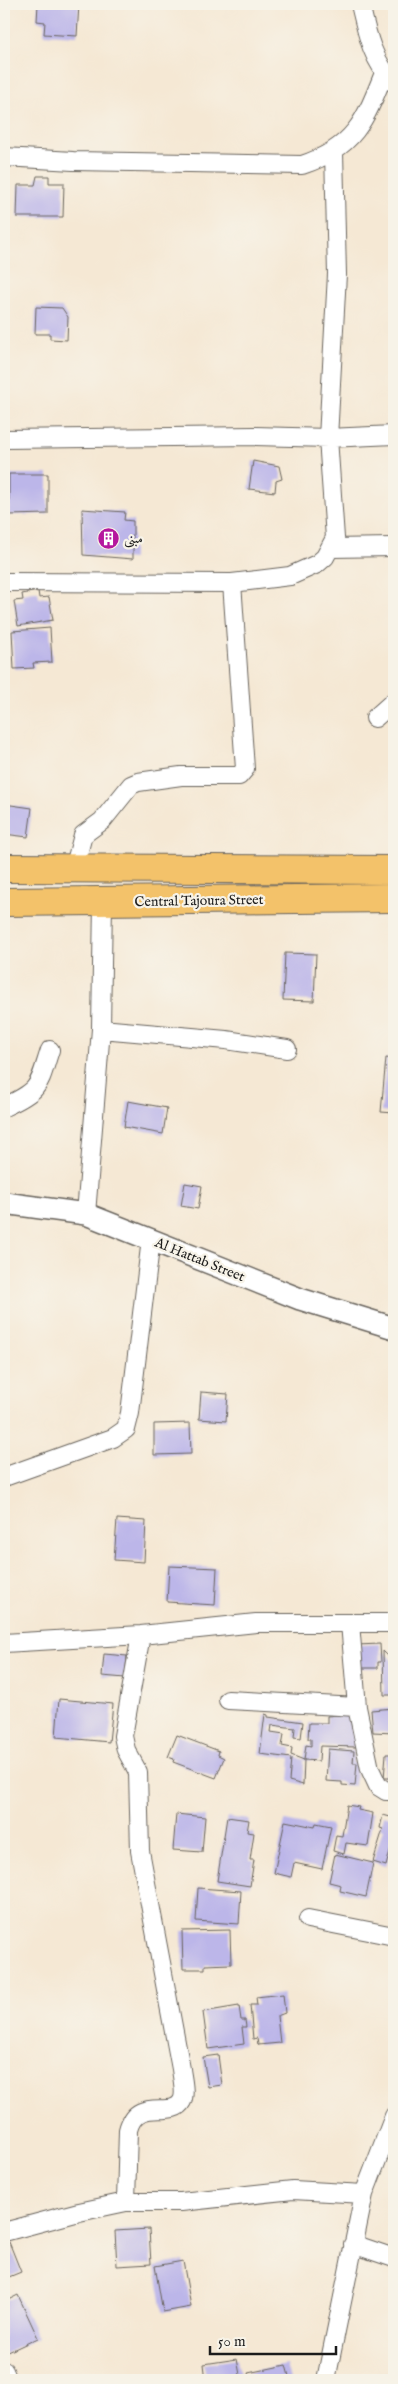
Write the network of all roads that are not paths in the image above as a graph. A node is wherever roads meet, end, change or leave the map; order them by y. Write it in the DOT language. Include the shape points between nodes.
graph roads {
  1 [pos="360,4"];
  2 [pos="391,76"];
  3 [pos="334,152"];
  4 [pos="4,157"];
  5 [pos="394,435"];
  6 [pos="328,438"];
  7 [pos="4,439"];
  8 [pos="394,547"];
  9 [pos="331,548"];
  10 [pos="4,582"];
  11 [pos="232,583"];
  12 [pos="394,701"];
  13 [pos="375,718"];
  14 [pos="4,868"];
  15 [pos="74,869"];
  16 [pos="394,870"];
  17 [pos="394,898"];
  18 [pos="103,901"];
  19 [pos="4,902"];
  20 [pos="101,1029"];
  21 [pos="288,1049"];
  22 [pos="50,1050"];
  23 [pos="4,1107"];
  24 [pos="4,1203"];
  25 [pos="86,1214"];
  26 [pos="151,1239"];
  27 [pos="394,1328"];
  28 [pos="4,1476"];
  29 [pos="350,1623"];
  30 [pos="394,1623"];
  31 [pos="141,1635"];
  32 [pos="4,1643"];
  33 [pos="228,1700"];
  34 [pos="358,1707"];
  35 [pos="394,1791"];
  36 [pos="308,1919"];
  37 [pos="394,1936"];
  38 [pos="394,2116"];
  39 [pos="364,2194"];
  40 [pos="126,2202"];
  41 [pos="4,2232"];
  42 [pos="353,2244"];
  43 [pos="394,2258"];
  44 [pos="4,2371"];
  45 [pos="8,2380"];
  46 [pos="326,2380"];
  1 -- 2 [label="street" via="372,52"];
  2 -- 3 [label="street" via="360,126"];
  3 -- 4 [label="street" via="302,165 277,166"];
  3 -- 6 [label="street" via="337,274"];
  5 -- 6 [label="street"];
  6 -- 7 [label="street"];
  6 -- 9 [label="street" via="335,538"];
  8 -- 9 [label="street"];
  9 -- 11 [label="street" via="317,564 290,576"];
  10 -- 11 [label="street"];
  11 -- 15 [label="street" via="243,773 239,776 181,776 131,785 102,822 83,835"];
  12 -- 13 [label="street"];
  14 -- 15 [label="main road"];
  15 -- 16 [label="main road"];
  17 -- 18 [label="main road, Central Tajoura Street"];
  18 -- 19 [label="main road, Central Tajoura Street"];
  18 -- 20 [label="street"];
  20 -- 21 [label="street"];
  20 -- 25 [label="street"];
  22 -- 23 [label="street" via="38,1087"];
  24 -- 25 [label="street, Al Hattab Street"];
  25 -- 26 [label="street, Al Hattab Street"];
  26 -- 27 [label="street, Al Hattab Street" via="300,1299"];
  26 -- 28 [label="street" via="126,1429 113,1438"];
  29 -- 30 [label="street"];
  29 -- 31 [label="street" via="256,1623"];
  29 -- 34 [label="street"];
  31 -- 32 [label="street"];
  31 -- 40 [label="street" via="123,1736 126,1750 138,1772 140,1851 182,2069 183,2096 176,2107 137,2113 131,2120"];
  33 -- 34 [label="street"];
  34 -- 35 [label="street" via="375,1782 386,1791"];
  36 -- 37 [label="street"];
  38 -- 39 [label="street"];
  39 -- 40 [label="street" via="293,2190 181,2202"];
  39 -- 42 [label="street"];
  40 -- 41 [label="street"];
  42 -- 43 [label="street"];
  42 -- 46 [label="street"];
  44 -- 45 [label="street"];
}
